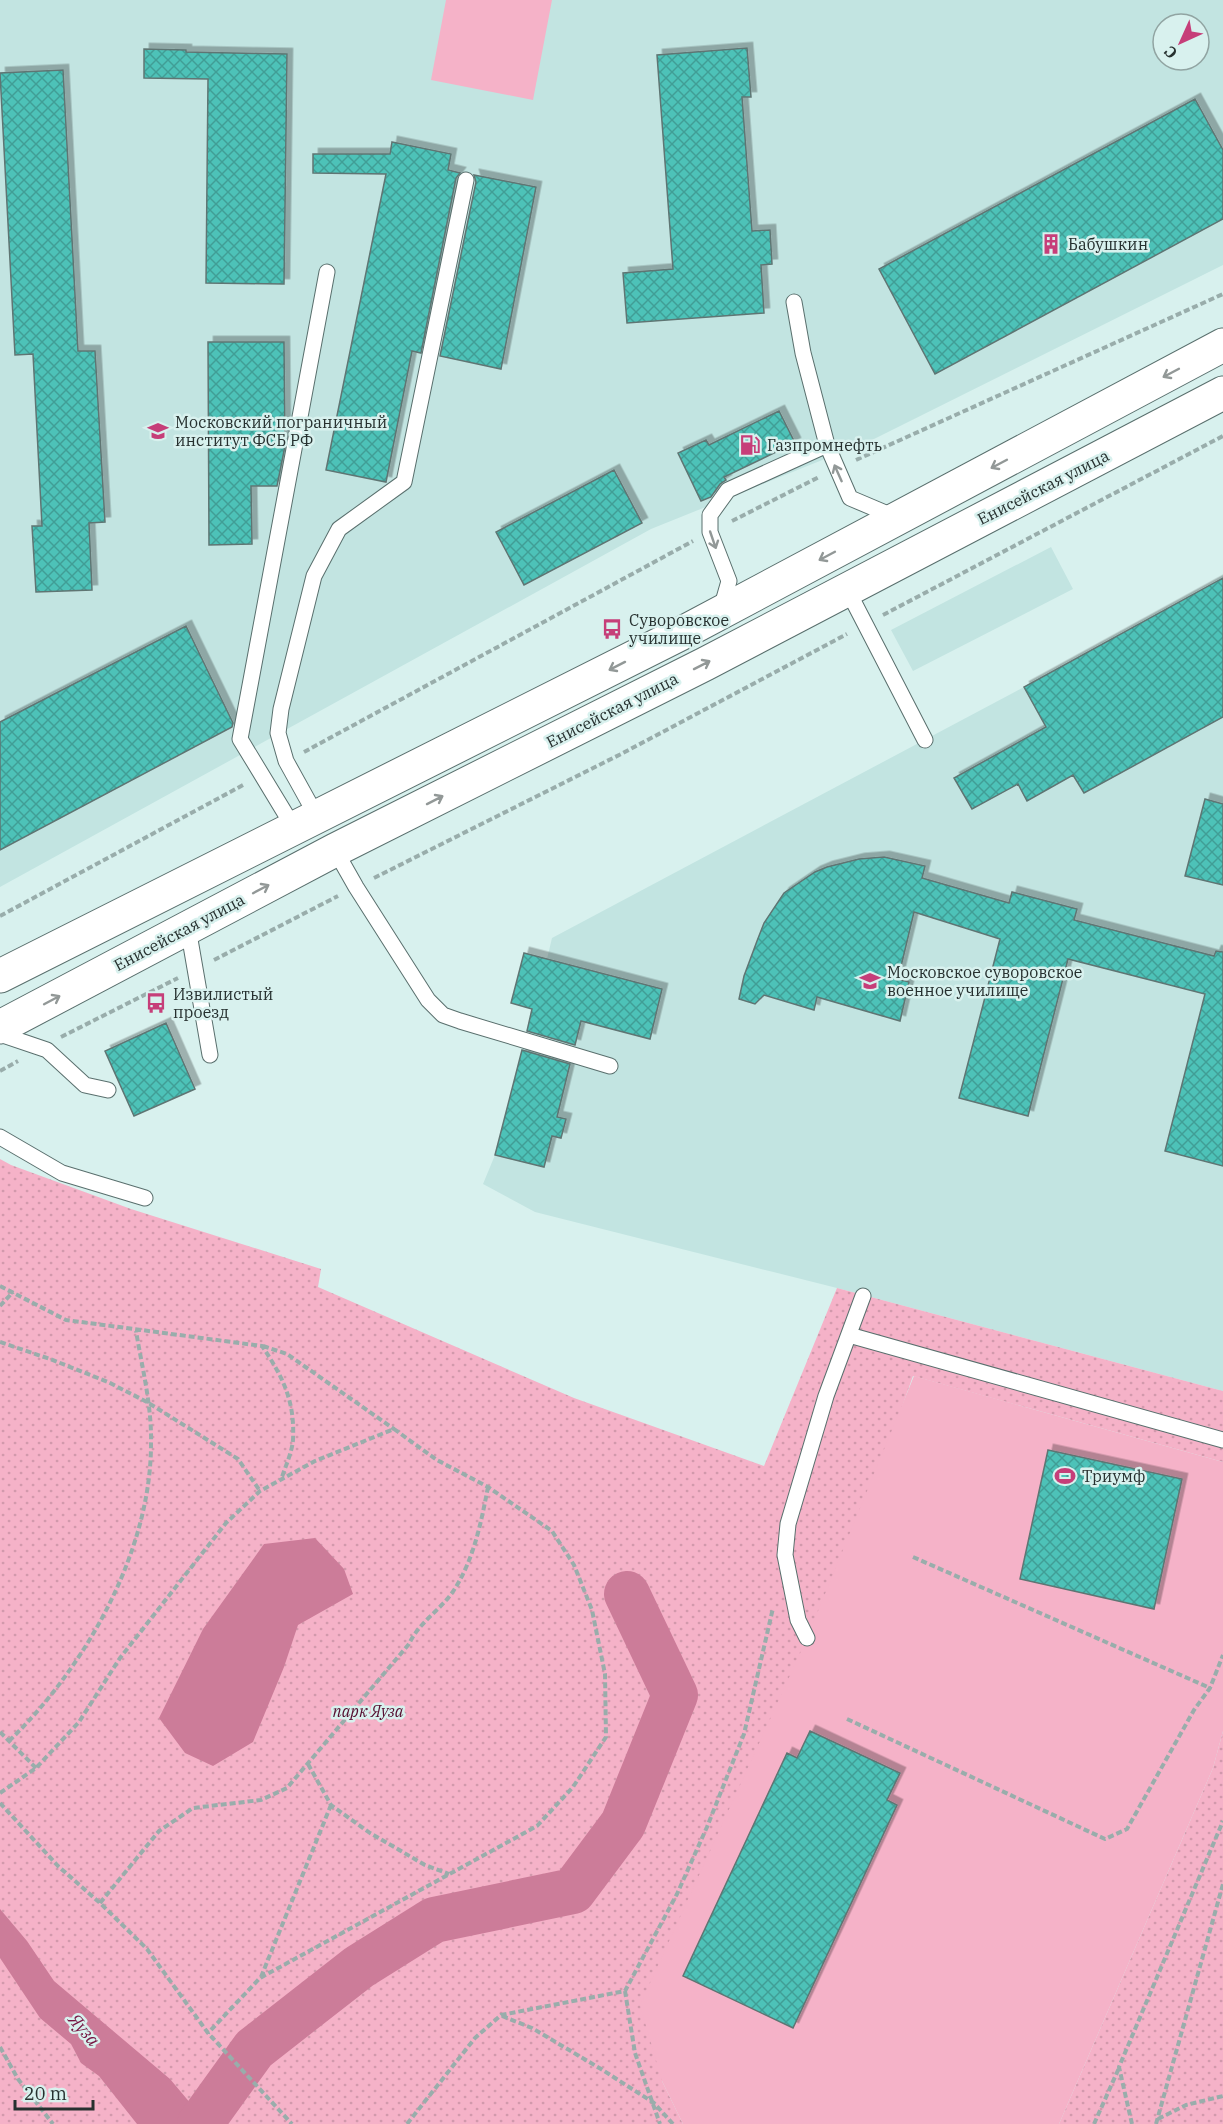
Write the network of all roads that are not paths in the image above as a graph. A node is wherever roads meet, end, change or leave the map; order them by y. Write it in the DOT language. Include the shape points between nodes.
graph roads {
  1 [pos="466,180"];
  2 [pos="327,272"];
  3 [pos="794,302"];
  4 [pos="1223,345"];
  5 [pos="1223,393"];
  6 [pos="827,445"];
  7 [pos="898,518"];
  8 [pos="848,589"];
  9 [pos="720,613"];
  10 [pos="925,740"];
  11 [pos="306,822"];
  12 [pos="335,850"];
  13 [pos="188,928"];
  14 [pos="0,976"];
  15 [pos="0,1027"];
  16 [pos="0,1034"];
  17 [pos="210,1054"];
  18 [pos="610,1066"];
  19 [pos="108,1090"];
  20 [pos="0,1137"];
  21 [pos="145,1198"];
  22 [pos="863,1296"];
  23 [pos="849,1335"];
  24 [pos="1223,1440"];
  25 [pos="807,1638"];
  1 -- 11 [label="lane" via="404,482 339,529 314,576 278,733"];
  2 -- 11 [label="lane" via="240,739 262,774"];
  3 -- 6 [label="lane"];
  4 -- 7 [label="main road, one-way"];
  5 -- 8 [label="main road, Енисейская улица"];
  7 -- 6 [label="lane, one-way" via="850,498"];
  6 -- 9 [label="lane, one-way" via="728,490 710,515 710,532 729,581"];
  7 -- 9 [label="main road, one-way"];
  8 -- 10 [label="lane"];
  12 -- 8 [label="main road, Енисейская улица, one-way"];
  9 -- 11 [label="main road, one-way"];
  11 -- 14 [label="main road"];
  13 -- 12 [label="main road, Енисейская улица, one-way"];
  12 -- 18 [label="lane" via="428,1000 443,1015"];
  15 -- 13 [label="main road, Енисейская улица, one-way"];
  13 -- 17 [label="lane"];
  16 -- 19 [label="lane" via="47,1050 85,1085"];
  20 -- 21 [label="lane" via="62,1173"];
  22 -- 23 [label="lane"];
  23 -- 24 [label="lane"];
  23 -- 25 [label="lane" via="826,1396 788,1524 785,1555 798,1620"];
}
